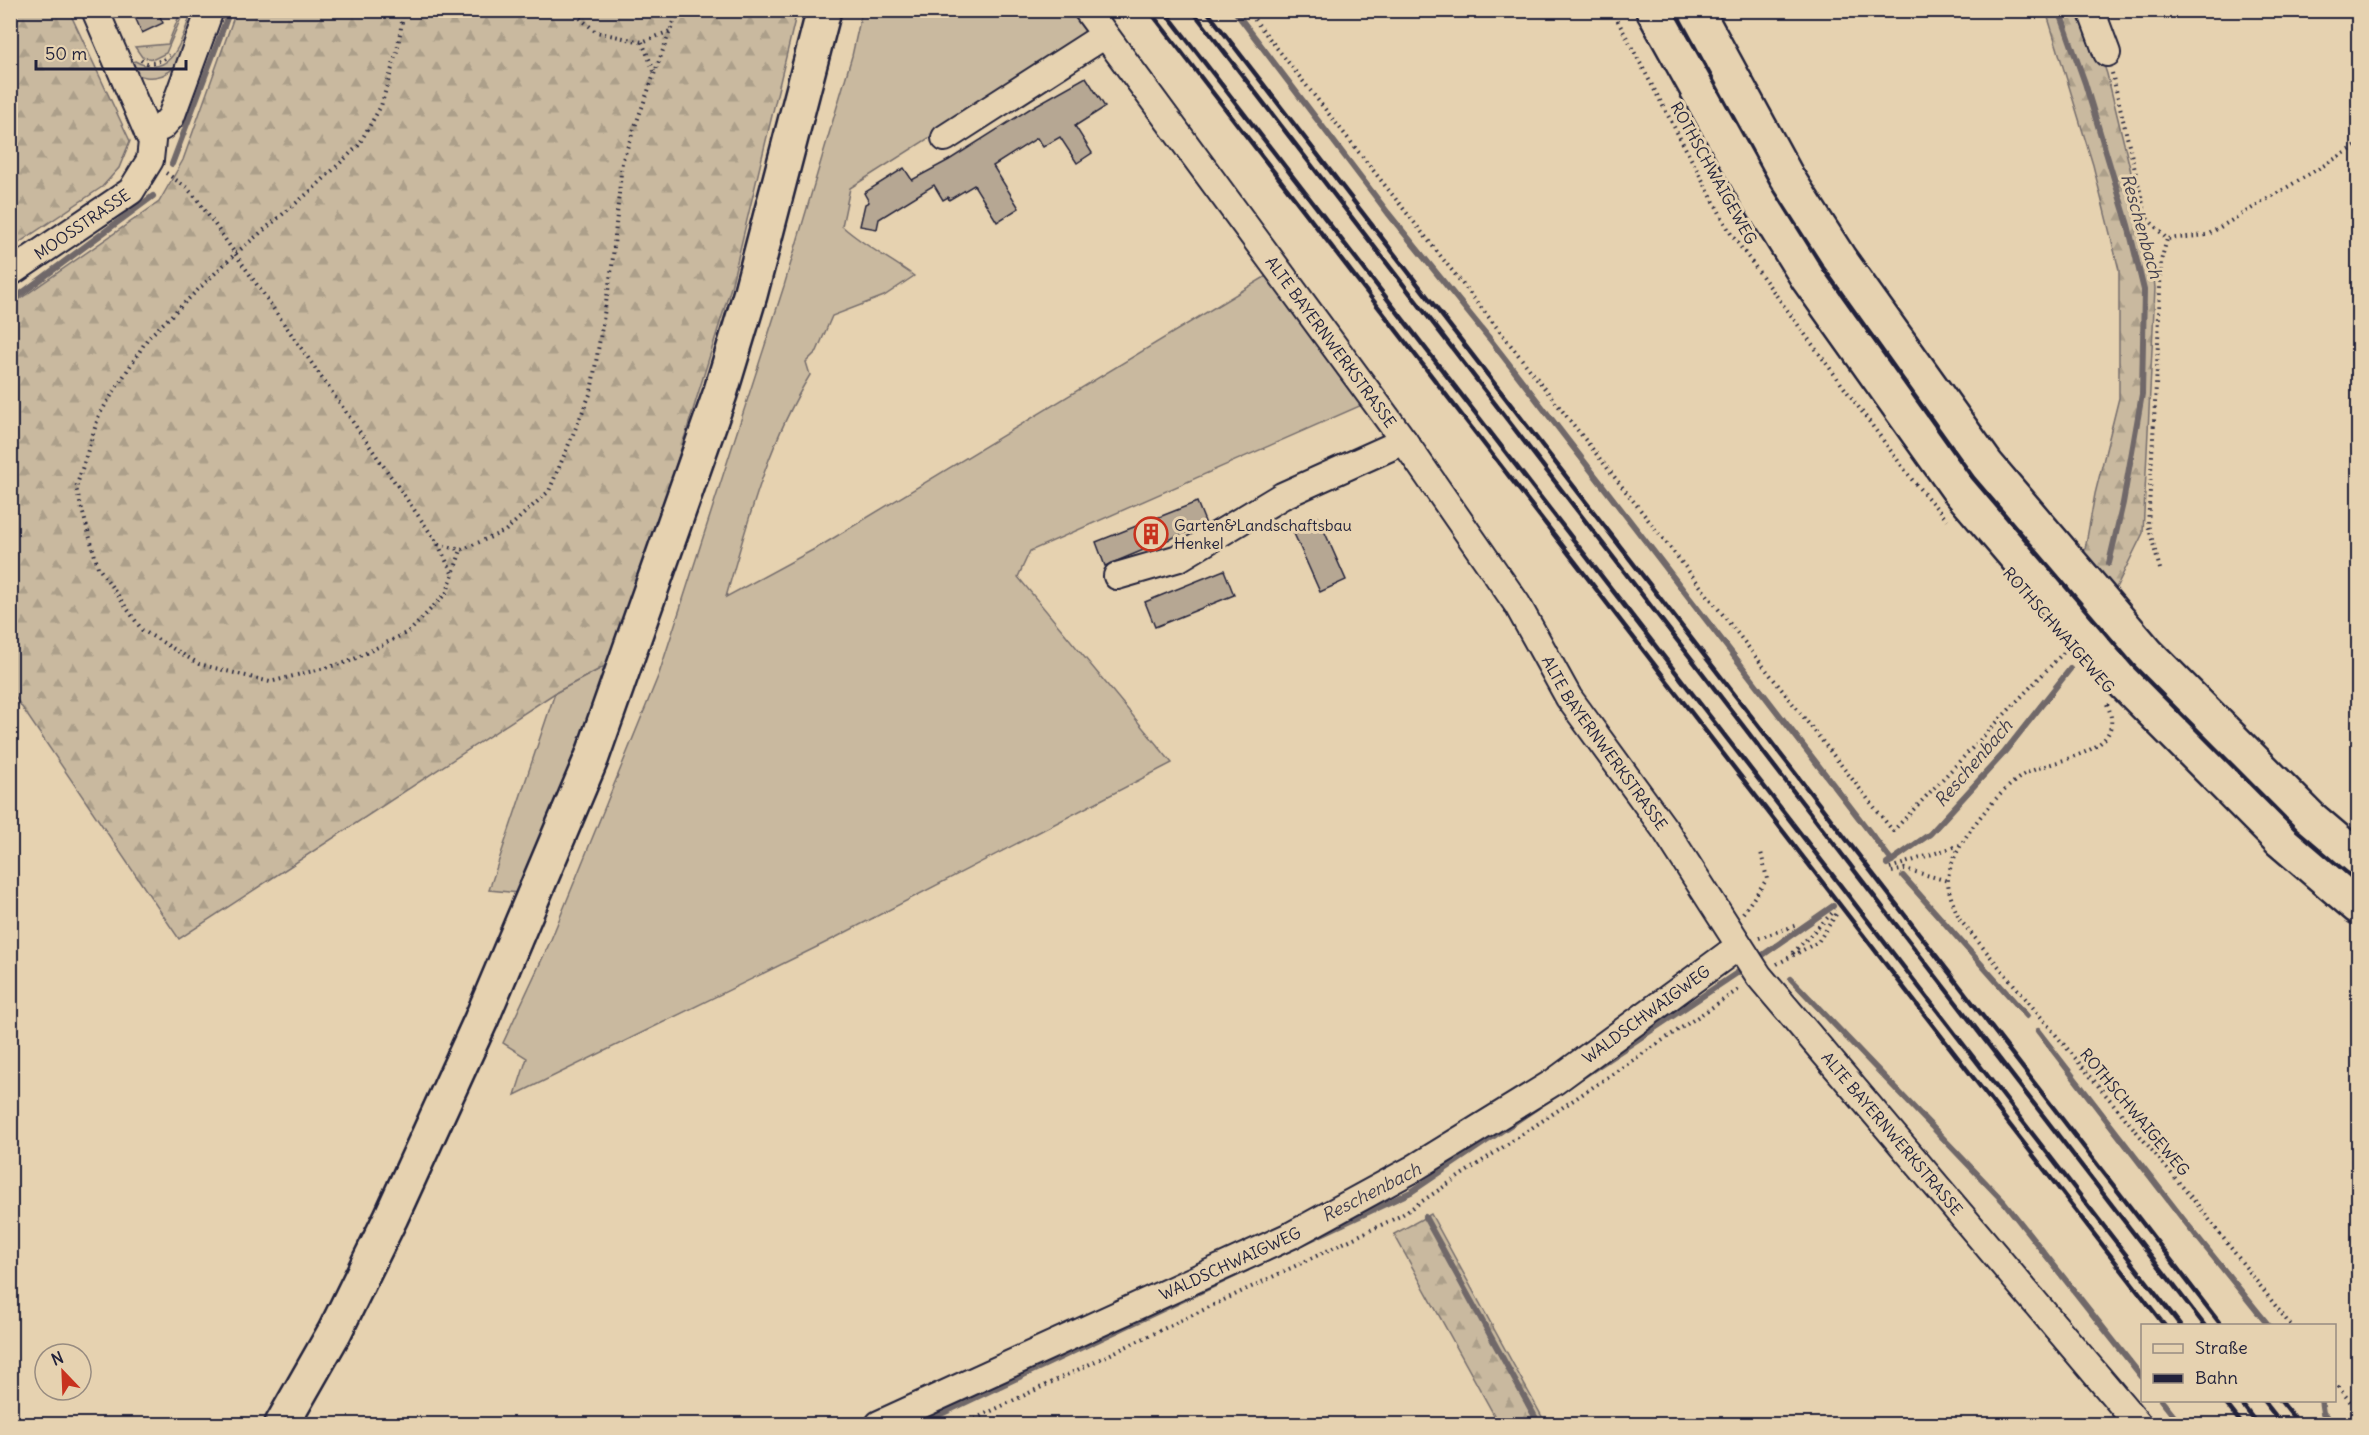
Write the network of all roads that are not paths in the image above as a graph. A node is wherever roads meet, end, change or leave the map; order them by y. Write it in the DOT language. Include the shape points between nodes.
graph roads {
  1 [pos="95,10"];
  2 [pos="210,10"];
  3 [pos="824,10"];
  4 [pos="1087,10"];
  5 [pos="1653,10"];
  6 [pos="1696,10"];
  7 [pos="2091,10"];
  8 [pos="1105,35"];
  9 [pos="2107,52"];
  10 [pos="148,133"];
  11 [pos="945,138"];
  12 [pos="10,273"];
  13 [pos="1404,441"];
  14 [pos="1117,576"];
  15 [pos="2358,858"];
  16 [pos="2358,907"];
  17 [pos="1743,952"];
  18 [pos="282,1425"];
  19 [pos="879,1425"];
  20 [pos="2139,1425"];
  1 -- 10 [label="street"];
  2 -- 10 [label="street" via="171,117 162,127"];
  3 -- 18 [label="highway" via="750,295 720,394 592,757 481,1020 391,1217 335,1331"];
  4 -- 8 [label="street, ALTE BAYERNWERKSTRASSE"];
  5 -- 16 [label="highway" via="1757,197 1808,279 1957,488 2120,679 2281,841"];
  6 -- 15 [label="highway" via="1793,186 1839,258 1987,465 2148,654 2310,817"];
  7 -- 9 [label="street"];
  8 -- 11 [label="street"];
  8 -- 13 [label="street, ALTE BAYERNWERKSTRASSE"];
  10 -- 12 [label="street, MOOSSTRASSE" via="152,141 150,160 131,190"];
  13 -- 14 [label="street" via="1282,496 1179,558"];
  13 -- 17 [label="street, ALTE BAYERNWERKSTRASSE" via="1517,604 1569,698 1666,831"];
  17 -- 19 [label="street, WALDSCHWAIGWEG" via="1554,1082 1401,1175 1292,1235"];
  17 -- 20 [label="street, ALTE BAYERNWERKSTRASSE"];
}
